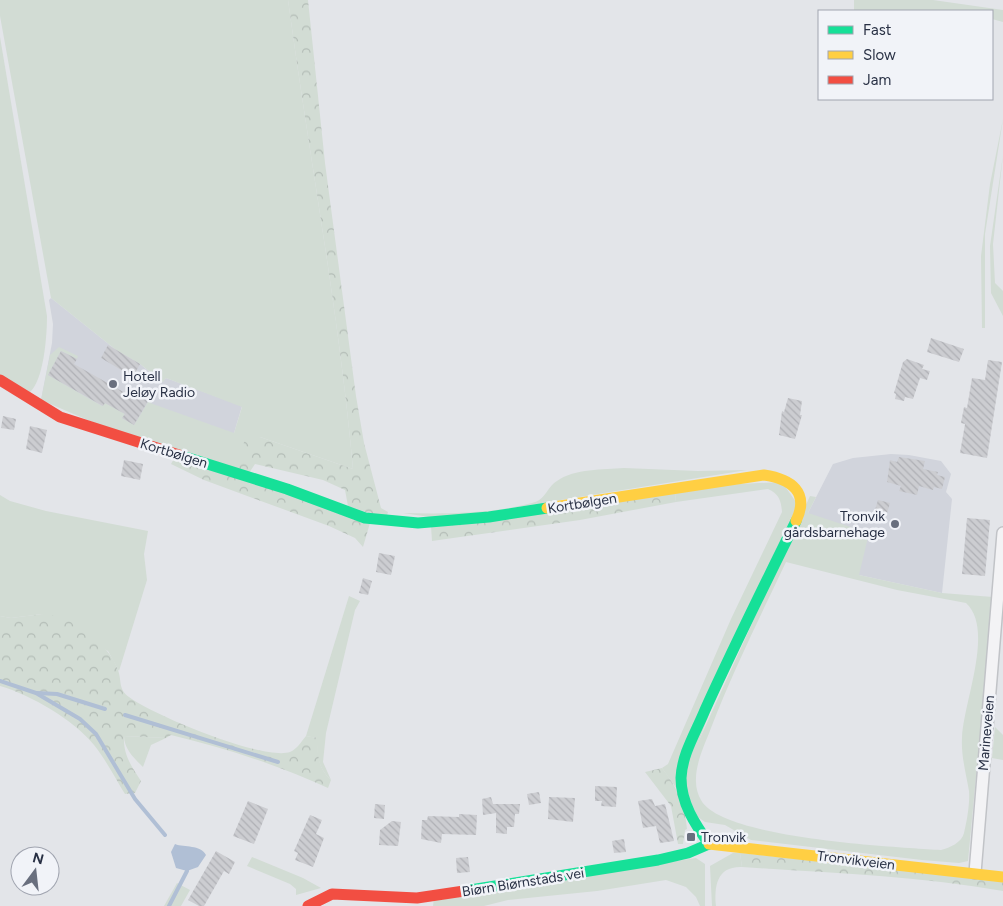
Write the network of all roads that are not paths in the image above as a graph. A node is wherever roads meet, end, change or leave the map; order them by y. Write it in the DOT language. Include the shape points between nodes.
graph roads {
  1 [pos="0,380"];
  2 [pos="1003,533"];
  3 [pos="709,844"];
  4 [pos="975,873"];
  5 [pos="1003,876"];
  6 [pos="308,906"];
  1 -- 3 [label="street, Kortbølgen" via="78,424 278,486 365,518 394,522 444,522 489,517 748,476 774,476 791,484 802,503 800,512 721,676 681,775 687,809"];
  2 -- 4 [label="street, Marineveien"];
  3 -- 4 [label="street, Tronvikveien"];
  3 -- 6 [label="street, Biørn Biørnstads vei" via="658,860 442,894 395,898 332,894"];
  4 -- 5 [label="street, Tronvikveien"];
}
